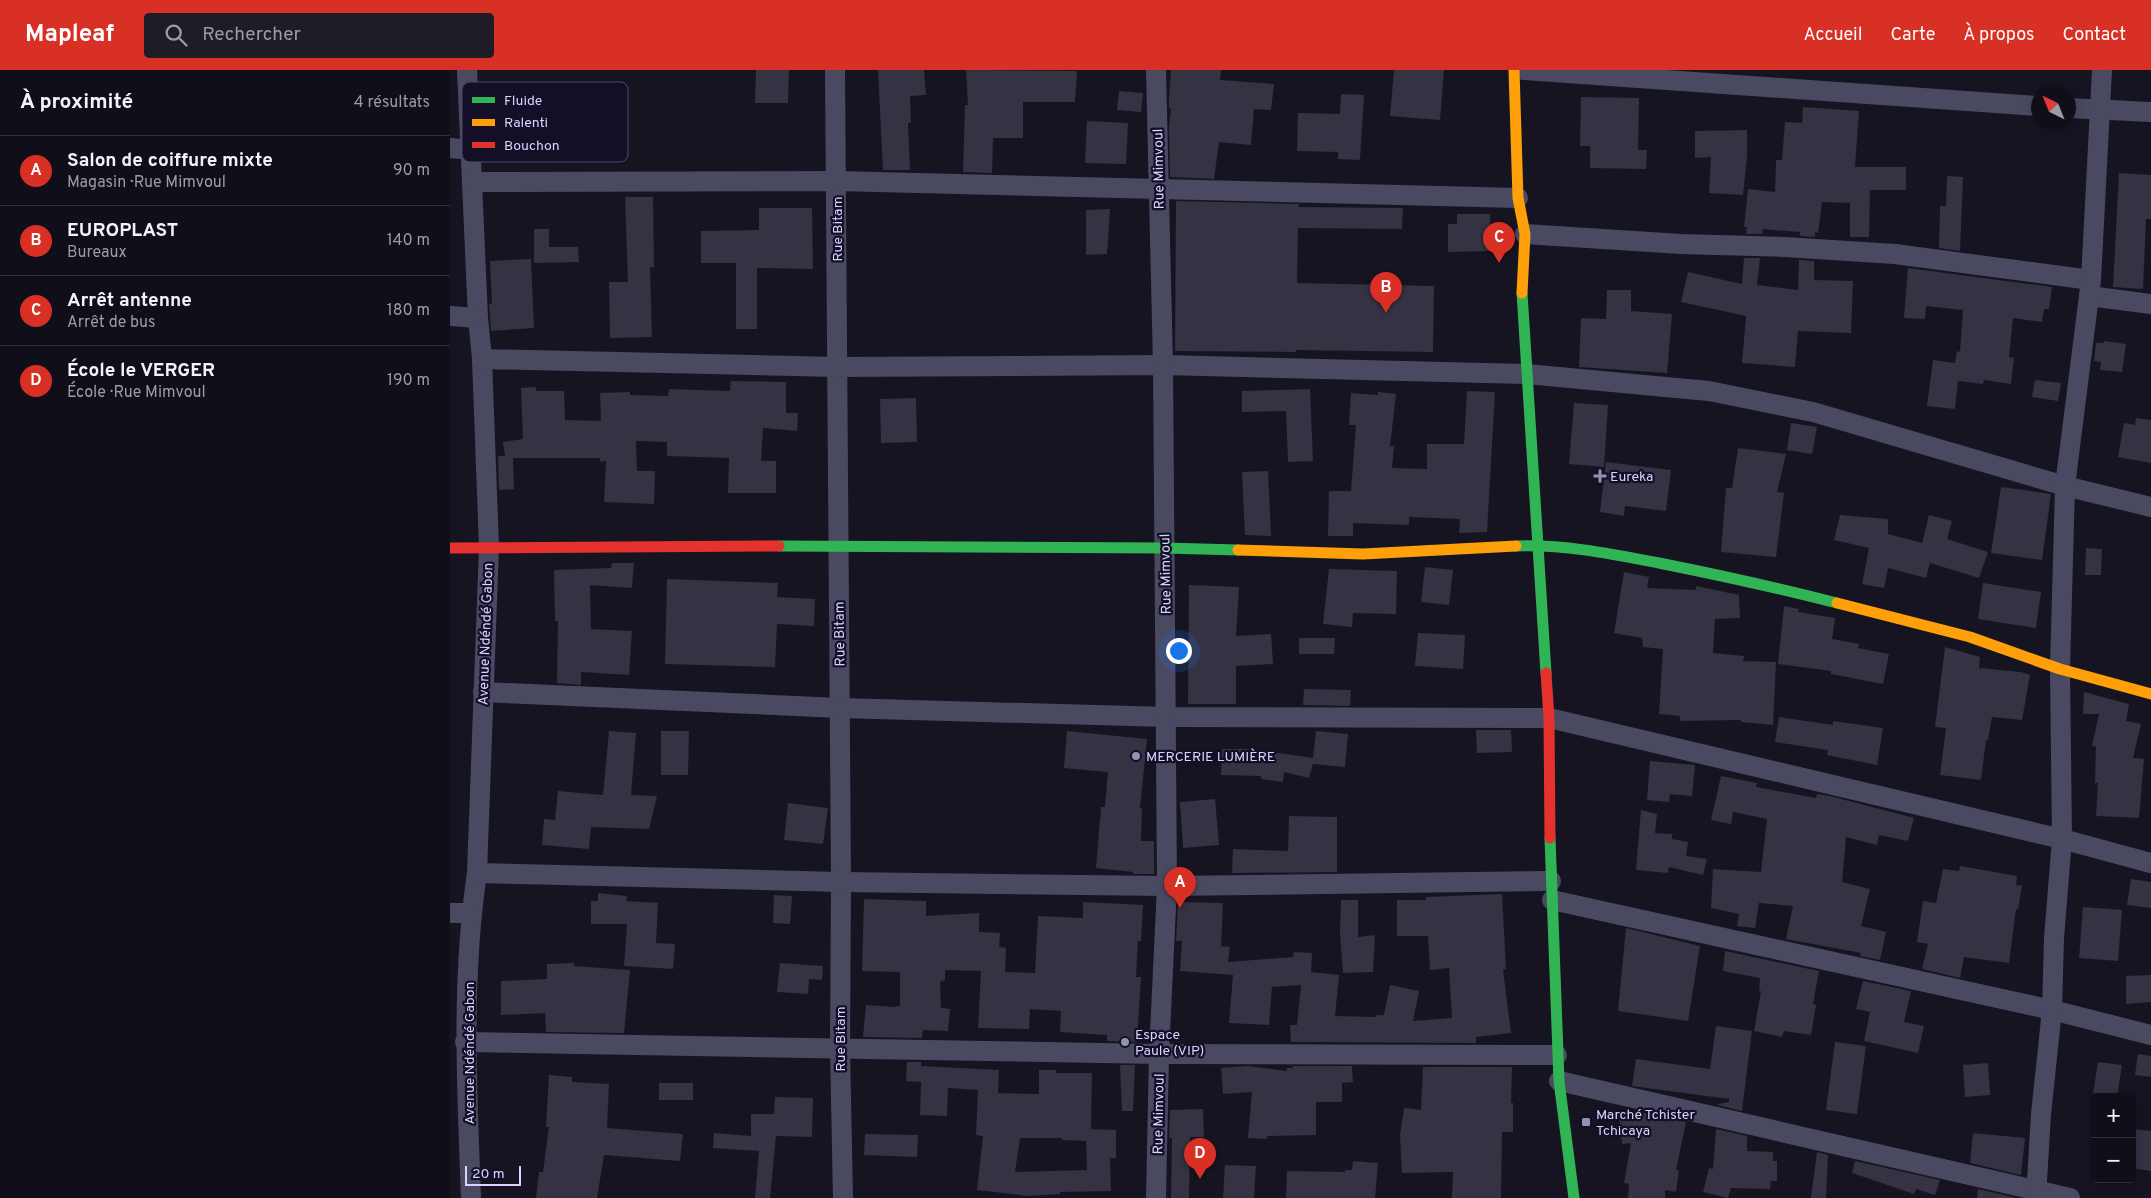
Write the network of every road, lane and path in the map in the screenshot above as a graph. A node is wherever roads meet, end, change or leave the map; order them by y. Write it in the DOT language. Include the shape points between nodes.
graph roads {
  1 [pos="835,70"];
  2 [pos="1156,70"];
  3 [pos="1514,70"];
  4 [pos="1523,70"];
  5 [pos="2102,70"];
  6 [pos="2031,106"];
  7 [pos="2076,108"];
  8 [pos="2101,110"];
  9 [pos="2151,112"];
  10 [pos="471,162"];
  11 [pos="836,181"];
  12 [pos="472,182"];
  13 [pos="1158,188"];
  14 [pos="1518,198"];
  15 [pos="1525,234"];
  16 [pos="2090,288"];
  17 [pos="2151,304"];
  18 [pos="450,316"];
  19 [pos="478,318"];
  20 [pos="482,359"];
  21 [pos="1163,365"];
  22 [pos="837,367"];
  23 [pos="1527,374"];
  24 [pos="2065,486"];
  25 [pos="2151,507"];
  26 [pos="1539,545"];
  27 [pos="838,546"];
  28 [pos="489,547"];
  29 [pos="450,548"];
  30 [pos="1165,548"];
  31 [pos="2060,669"];
  32 [pos="483,692"];
  33 [pos="2151,694"];
  34 [pos="840,708"];
  35 [pos="1167,717"];
  36 [pos="1549,718"];
  37 [pos="2062,839"];
  38 [pos="2151,863"];
  39 [pos="477,873"];
  40 [pos="842,882"];
  41 [pos="1167,886"];
  42 [pos="1551,891"];
  43 [pos="450,913"];
  44 [pos="471,913"];
  45 [pos="2052,1010"];
  46 [pos="2151,1035"];
  47 [pos="465,1042"];
  48 [pos="840,1049"];
  49 [pos="1159,1054"];
  50 [pos="1557,1055"];
  51 [pos="1559,1081"];
  52 [pos="2036,1194"];
  53 [pos="471,1198"];
  54 [pos="843,1198"];
  55 [pos="1156,1198"];
  56 [pos="1574,1198"];
  57 [pos="2070,1198"];
  1 -- 11 [label="street, Rue Bitam"];
  2 -- 13 [label="street, Rue Mimvoul"];
  3 -- 14 [label="main road"];
  4 -- 6 [label="street"];
  5 -- 8 [label="street"];
  7 -- 8 [label="street"];
  8 -- 9 [label="street"];
  8 -- 16 [label="street"];
  10 -- 12 [label="street, Avenue Ndéndé Gabon"];
  11 -- 12 [label="street"];
  11 -- 13 [label="street"];
  11 -- 22 [label="street, Rue Bitam"];
  12 -- 19 [label="street, Avenue Ndéndé Gabon"];
  13 -- 14 [label="street"];
  13 -- 21 [label="street, Rue Mimvoul"];
  14 -- 15 [label="main road"];
  15 -- 16 [label="street" via="1895,254"];
  15 -- 23 [label="main road" via="1522,292"];
  16 -- 17 [label="street"];
  16 -- 24 [label="street"];
  18 -- 19 [label="street"];
  19 -- 20 [label="street, Avenue Ndéndé Gabon"];
  20 -- 22 [label="street"];
  20 -- 28 [label="street, Avenue Ndéndé Gabon"];
  21 -- 22 [label="street"];
  21 -- 23 [label="street"];
  21 -- 30 [label="street, Rue Mimvoul"];
  22 -- 27 [label="street, Rue Bitam"];
  23 -- 24 [label="street" via="1709,391 1813,412"];
  23 -- 26 [label="main road"];
  24 -- 25 [label="street"];
  24 -- 31 [label="street"];
  26 -- 30 [label="main road" via="1363,554"];
  26 -- 31 [label="main road" via="1622,556 1755,582 1970,637"];
  26 -- 36 [label="main road"];
  27 -- 28 [label="main road"];
  27 -- 30 [label="main road"];
  27 -- 34 [label="street, Rue Bitam"];
  28 -- 29 [label="main road"];
  28 -- 32 [label="street, Avenue Ndéndé Gabon"];
  30 -- 35 [label="street, Rue Mimvoul"];
  31 -- 33 [label="main road"];
  31 -- 37 [label="street"];
  32 -- 34 [label="street"];
  32 -- 39 [label="street, Avenue Ndéndé Gabon"];
  34 -- 35 [label="street"];
  34 -- 40 [label="street, Rue Bitam"];
  35 -- 36 [label="street"];
  35 -- 41 [label="street, Rue Mimvoul"];
  36 -- 37 [label="street"];
  36 -- 42 [label="main road"];
  37 -- 38 [label="street"];
  37 -- 45 [label="street"];
  39 -- 40 [label="street"];
  39 -- 44 [label="street, Avenue Ndéndé Gabon"];
  40 -- 41 [label="street"];
  40 -- 48 [label="street, Rue Bitam"];
  41 -- 42 [label="street"];
  41 -- 49 [label="street, Rue Mimvoul"];
  42 -- 45 [label="street"];
  42 -- 50 [label="main road"];
  43 -- 44 [label="street"];
  44 -- 47 [label="street, Avenue Ndéndé Gabon"];
  45 -- 46 [label="street"];
  45 -- 52 [label="street"];
  47 -- 48 [label="street"];
  47 -- 53 [label="street, Avenue Ndéndé Gabon"];
  48 -- 49 [label="street"];
  48 -- 54 [label="street, Rue Bitam"];
  49 -- 50 [label="street"];
  49 -- 55 [label="street, Rue Mimvoul"];
  50 -- 51 [label="main road"];
  51 -- 52 [label="street"];
  51 -- 56 [label="main road"];
  52 -- 57 [label="street"];
}
